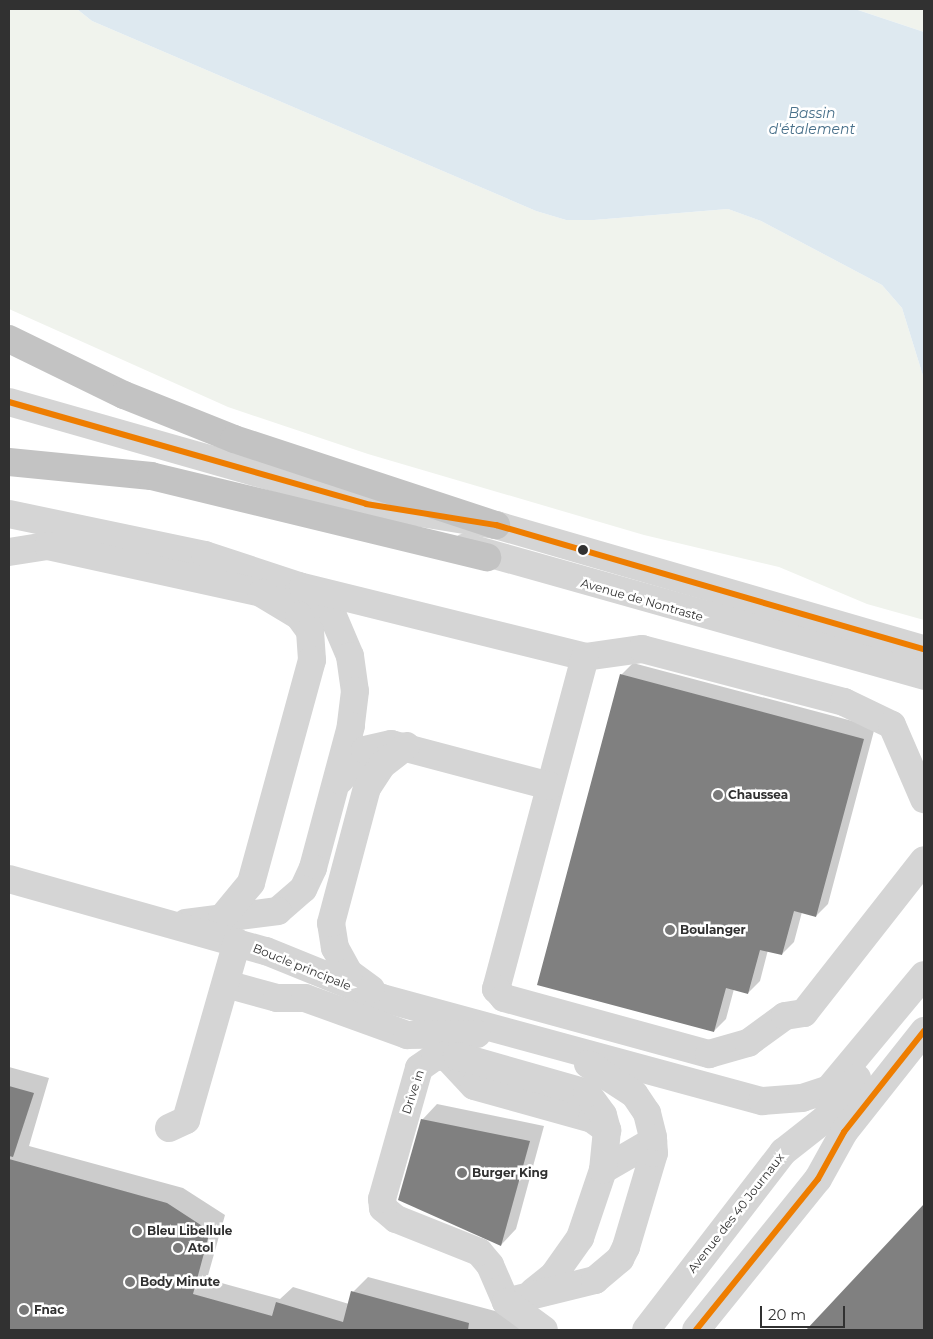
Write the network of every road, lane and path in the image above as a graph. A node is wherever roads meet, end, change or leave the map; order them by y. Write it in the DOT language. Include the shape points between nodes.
graph roads {
  1 [pos="9,339"];
  2 [pos="9,402"];
  3 [pos="9,462"];
  4 [pos="366,504"];
  5 [pos="9,514"];
  6 [pos="496,525"];
  7 [pos="9,552"];
  8 [pos="487,557"];
  9 [pos="299,586"];
  10 [pos="924,649"];
  11 [pos="585,657"];
  12 [pos="922,676"];
  13 [pos="406,746"];
  14 [pos="550,786"];
  15 [pos="332,794"];
  16 [pos="924,798"];
  17 [pos="924,860"];
  18 [pos="9,879"];
  19 [pos="222,918"];
  20 [pos="174,925"];
  21 [pos="237,942"];
  22 [pos="924,975"];
  23 [pos="924,983"];
  24 [pos="226,984"];
  25 [pos="382,998"];
  26 [pos="924,1031"];
  27 [pos="508,1033"];
  28 [pos="566,1049"];
  29 [pos="169,1128"];
  30 [pos="653,1141"];
  31 [pos="603,1170"];
  32 [pos="533,1292"];
  33 [pos="506,1302"];
  34 [pos="544,1330"];
  35 [pos="646,1330"];
  36 [pos="696,1330"];
  1 -- 6 [label="highway" via="124,395 234,439"];
  2 -- 4 [label="street, Avenue de Nontraste"];
  3 -- 8 [label="highway" via="151,476"];
  4 -- 6 [label="street, Avenue de Nontraste"];
  4 -- 8 [label="street, Avenue de Nontraste"];
  5 -- 9 [label="street" via="205,555"];
  6 -- 10 [label="street, Avenue de Nontraste"];
  7 -- 19 [label="street" via="48,546 261,592 299,616 310,631 312,660 251,883"];
  8 -- 12 [label="street, Avenue de Nontraste"];
  9 -- 11 [label="street"];
  9 -- 15 [label="street" via="333,616 350,656 356,691 351,726"];
  11 -- 14 [label="street"];
  11 -- 16 [label="street" via="642,649 844,702 892,725"];
  13 -- 14 [label="street"];
  13 -- 15 [label="street" via="391,744 365,750 354,758"];
  13 -- 25 [label="street" via="382,765 367,788 331,923 335,948 349,973"];
  14 -- 17 [label="street" via="496,989 504,998 709,1054 748,1043 785,1016 804,1013"];
  15 -- 19 [label="street" via="313,868 297,896 278,911 262,916"];
  18 -- 20 [label="street, Boucle principale"];
  19 -- 20 [label="street"];
  20 -- 21 [label="street, Boucle principale"];
  21 -- 24 [label="street"];
  21 -- 25 [label="street, Boucle principale"];
  22 -- 28 [label="street, Boucle principale" via="829,1089 802,1098 743,1099"];
  23 -- 35 [label="street, Avenue des 40 Journaux" via="825,1120 783,1152"];
  24 -- 27 [label="street" via="277,998 305,998 407,1035"];
  24 -- 29 [label="street" via="186,1120"];
  25 -- 27 [label="street, Boucle principale"];
  26 -- 36 [label="street" via="844,1132 818,1179"];
  27 -- 28 [label="street, Boucle principale"];
  28 -- 30 [label="street" via="634,1094 648,1113"];
  30 -- 31 [label="street"];
  30 -- 32 [label="street" via="654,1153 620,1259 596,1280 577,1287"];
  31 -- 32 [label="street, Drive in" via="580,1238 553,1276"];
  31 -- 33 [label="street, Drive in" via="607,1130 595,1101 578,1090 445,1055 419,1068 382,1199 383,1208 396,1219 479,1252 490,1265"];
  32 -- 33 [label="street"];
  33 -- 34 [label="street"];
}
